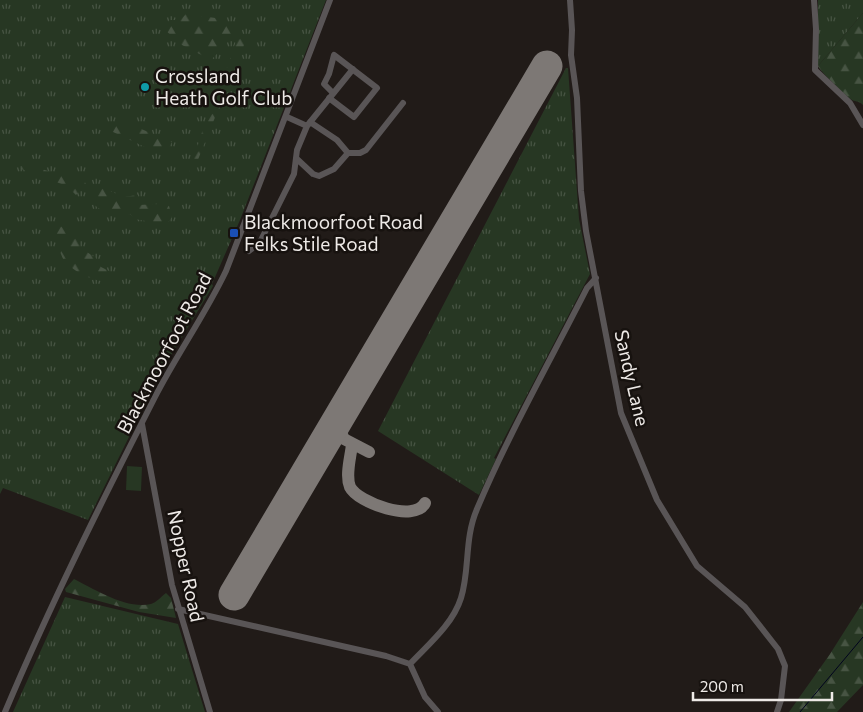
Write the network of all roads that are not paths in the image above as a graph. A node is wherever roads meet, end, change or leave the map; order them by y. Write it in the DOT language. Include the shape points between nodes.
graph roads {
  1 [pos="330,0"];
  2 [pos="570,0"];
  3 [pos="814,0"];
  4 [pos="353,69"];
  5 [pos="331,96"];
  6 [pos="403,103"];
  7 [pos="287,117"];
  8 [pos="309,124"];
  9 [pos="863,124"];
  10 [pos="348,154"];
  11 [pos="297,159"];
  12 [pos="249,251"];
  13 [pos="596,278"];
  14 [pos="142,424"];
  15 [pos="178,609"];
  16 [pos="410,664"];
  17 [pos="4,712"];
  18 [pos="210,712"];
  19 [pos="438,712"];
  20 [pos="777,712"];
  1 -- 7 [label="street, Blackmoorfoot Road"];
  2 -- 13 [label="street, Sandy Lane" via="582,191"];
  3 -- 9 [label="street" via="815,70 850,104"];
  4 -- 5 [label="street"];
  4 -- 5 [label="street" via="334,55 324,84"];
  4 -- 5 [label="street" via="377,88 354,117"];
  5 -- 8 [label="street"];
  6 -- 10 [label="street" via="366,150"];
  7 -- 8 [label="street"];
  7 -- 14 [label="street, Blackmoorfoot Road" via="226,271"];
  8 -- 10 [label="street" via="337,140"];
  8 -- 11 [label="street" via="296,150"];
  10 -- 11 [label="street" via="334,169 319,176"];
  11 -- 12 [label="street" via="294,174 260,242"];
  13 -- 16 [label="street" via="587,288 506,444 476,510 468,537 461,598 442,630"];
  13 -- 20 [label="street, Sandy Lane" via="621,413 629,435 657,500 696,566 745,607 778,649 785,666 782,700"];
  14 -- 15 [label="street, Nopper Road"];
  14 -- 17 [label="street, Blackmoorfoot Road"];
  15 -- 16 [label="street"];
  15 -- 18 [label="street, Nopper Road"];
  16 -- 19 [label="street" via="425,697"];
}
